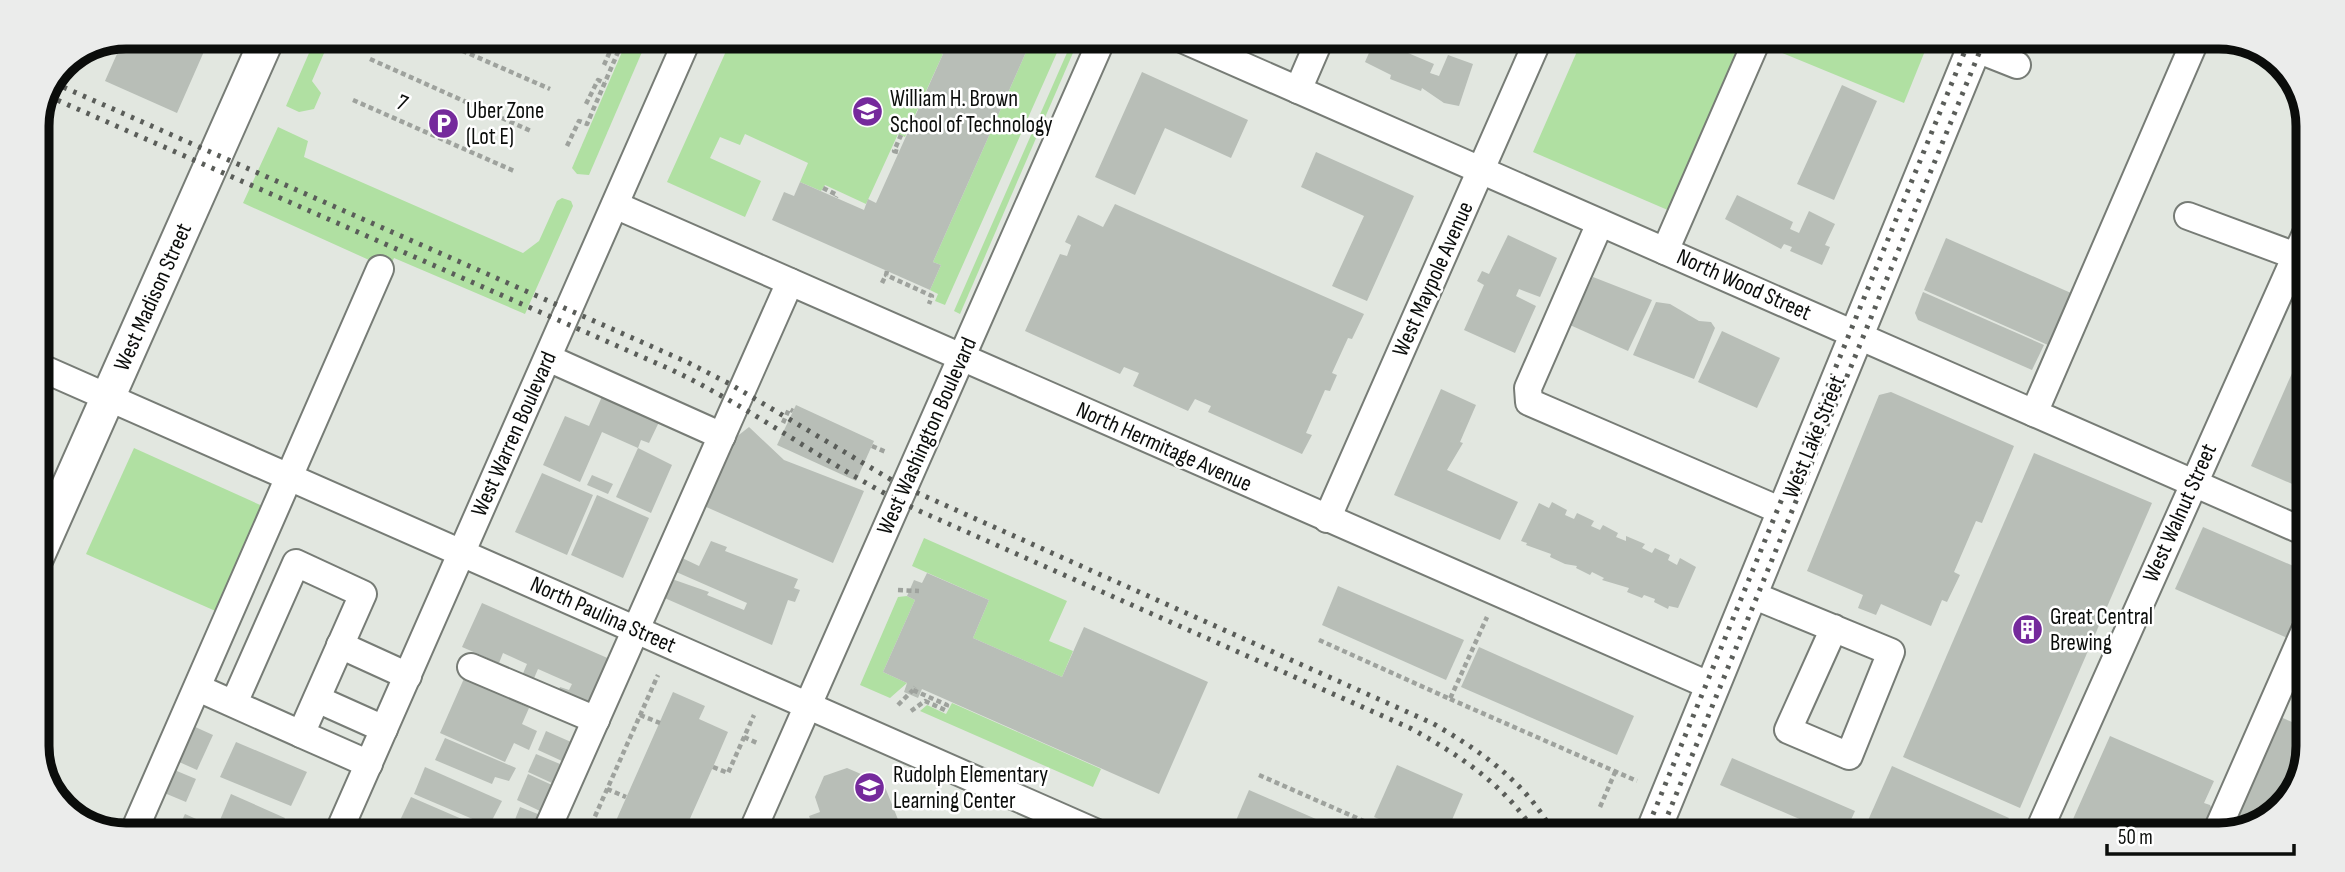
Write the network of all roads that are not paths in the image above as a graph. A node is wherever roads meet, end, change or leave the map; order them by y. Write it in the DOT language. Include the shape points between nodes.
graph roads {
  1 [pos="258,49"];
  2 [pos="683,49"];
  3 [pos="1098,49"];
  4 [pos="1205,49"];
  5 [pos="1316,49"];
  6 [pos="1534,49"];
  7 [pos="1753,49"];
  8 [pos="1973,49"];
  9 [pos="1985,49"];
  10 [pos="2193,49"];
  11 [pos="2017,65"];
  12 [pos="1298,90"];
  13 [pos="1480,170"];
  14 [pos="615,205"];
  15 [pos="2188,216"];
  16 [pos="1600,223"];
  17 [pos="1665,251"];
  18 [pos="2296,256"];
  19 [pos="380,269"];
  20 [pos="790,282"];
  21 [pos="1856,335"];
  22 [pos="548,358"];
  23 [pos="962,358"];
  24 [pos="49,371"];
  25 [pos="108,397"];
  26 [pos="2034,413"];
  27 [pos="722,436"];
  28 [pos="290,477"];
  29 [pos="2194,483"];
  30 [pos="1784,512"];
  31 [pos="1327,519"];
  32 [pos="2296,528"];
  33 [pos="49,530"];
  34 [pos="462,553"];
  35 [pos="1750,594"];
  36 [pos="228,617"];
  37 [pos="1834,628"];
  38 [pos="636,630"];
  39 [pos="265,633"];
  40 [pos="340,645"];
  41 [pos="2296,650"];
  42 [pos="214,651"];
  43 [pos="250,667"];
  44 [pos="471,667"];
  45 [pos="408,676"];
  46 [pos="1713,687"];
  47 [pos="198,688"];
  48 [pos="317,699"];
  49 [pos="234,704"];
  50 [pos="808,706"];
  51 [pos="596,720"];
  52 [pos="384,729"];
  53 [pos="302,734"];
  54 [pos="369,764"];
  55 [pos="138,823"];
  56 [pos="343,823"];
  57 [pos="550,823"];
  58 [pos="756,823"];
  59 [pos="1074,823"];
  60 [pos="1657,823"];
  61 [pos="2042,823"];
  62 [pos="2220,823"];
  1 -- 25 [label="main road, West Madison Street"];
  2 -- 14 [label="street, West Warren Boulevard"];
  3 -- 23 [label="street, West Washington Boulevard"];
  4 -- 12 [label="street, North Wood Street"];
  5 -- 12 [label="street"];
  6 -- 13 [label="street, West Maypole Avenue"];
  7 -- 17 [label="street"];
  8 -- 21 [label="main road, West Lake Street"];
  9 -- 11 [label="street"];
  10 -- 26 [label="street"];
  12 -- 13 [label="street, North Wood Street"];
  13 -- 16 [label="street, North Wood Street"];
  13 -- 31 [label="street, West Maypole Avenue"];
  14 -- 20 [label="street, North Hermitage Avenue"];
  14 -- 22 [label="street, West Warren Boulevard"];
  15 -- 18 [label="street"];
  16 -- 17 [label="street, North Wood Street"];
  16 -- 30 [label="street" via="1528,388 1529,402"];
  17 -- 21 [label="street, North Wood Street"];
  18 -- 29 [label="street, West Walnut Street"];
  19 -- 28 [label="street"];
  20 -- 23 [label="street, North Hermitage Avenue"];
  20 -- 27 [label="street"];
  21 -- 26 [label="street, North Wood Street"];
  21 -- 30 [label="main road, West Lake Street"];
  22 -- 27 [label="street"];
  22 -- 34 [label="street, West Warren Boulevard"];
  23 -- 31 [label="street, North Hermitage Avenue"];
  23 -- 50 [label="street, West Washington Boulevard"];
  24 -- 25 [label="street, North Paulina Street"];
  25 -- 28 [label="street, North Paulina Street"];
  25 -- 33 [label="main road, West Madison Street"];
  26 -- 29 [label="street, North Wood Street"];
  27 -- 38 [label="street"];
  28 -- 34 [label="street, North Paulina Street"];
  28 -- 36 [label="street"];
  29 -- 32 [label="street, North Wood Street"];
  29 -- 61 [label="street, West Walnut Street"];
  30 -- 35 [label="main road, West Lake Street"];
  31 -- 46 [label="street, North Hermitage Avenue"];
  34 -- 38 [label="street, North Paulina Street"];
  34 -- 45 [label="street, West Warren Boulevard"];
  35 -- 37 [label="street"];
  35 -- 46 [label="main road, West Lake Street"];
  36 -- 39 [label="street"];
  36 -- 42 [label="street"];
  37 -- 37 [label="street" via="1891,652 1849,756 1788,730"];
  38 -- 50 [label="street, North Paulina Street"];
  38 -- 51 [label="street"];
  39 -- 40 [label="street" via="296,563 363,594"];
  39 -- 43 [label="street"];
  40 -- 45 [label="street"];
  40 -- 48 [label="street"];
  41 -- 62 [label="street"];
  42 -- 43 [label="street"];
  42 -- 47 [label="street"];
  43 -- 49 [label="street"];
  44 -- 51 [label="street"];
  45 -- 52 [label="street, West Warren Boulevard"];
  46 -- 60 [label="main road, West Lake Street"];
  47 -- 49 [label="street"];
  47 -- 55 [label="street"];
  48 -- 52 [label="street"];
  48 -- 53 [label="street"];
  49 -- 53 [label="street"];
  50 -- 58 [label="street, West Washington Boulevard"];
  50 -- 59 [label="street, North Paulina Street"];
  51 -- 57 [label="street"];
  52 -- 54 [label="street, West Warren Boulevard"];
  53 -- 54 [label="street"];
  54 -- 56 [label="street, West Warren Boulevard"];
}
